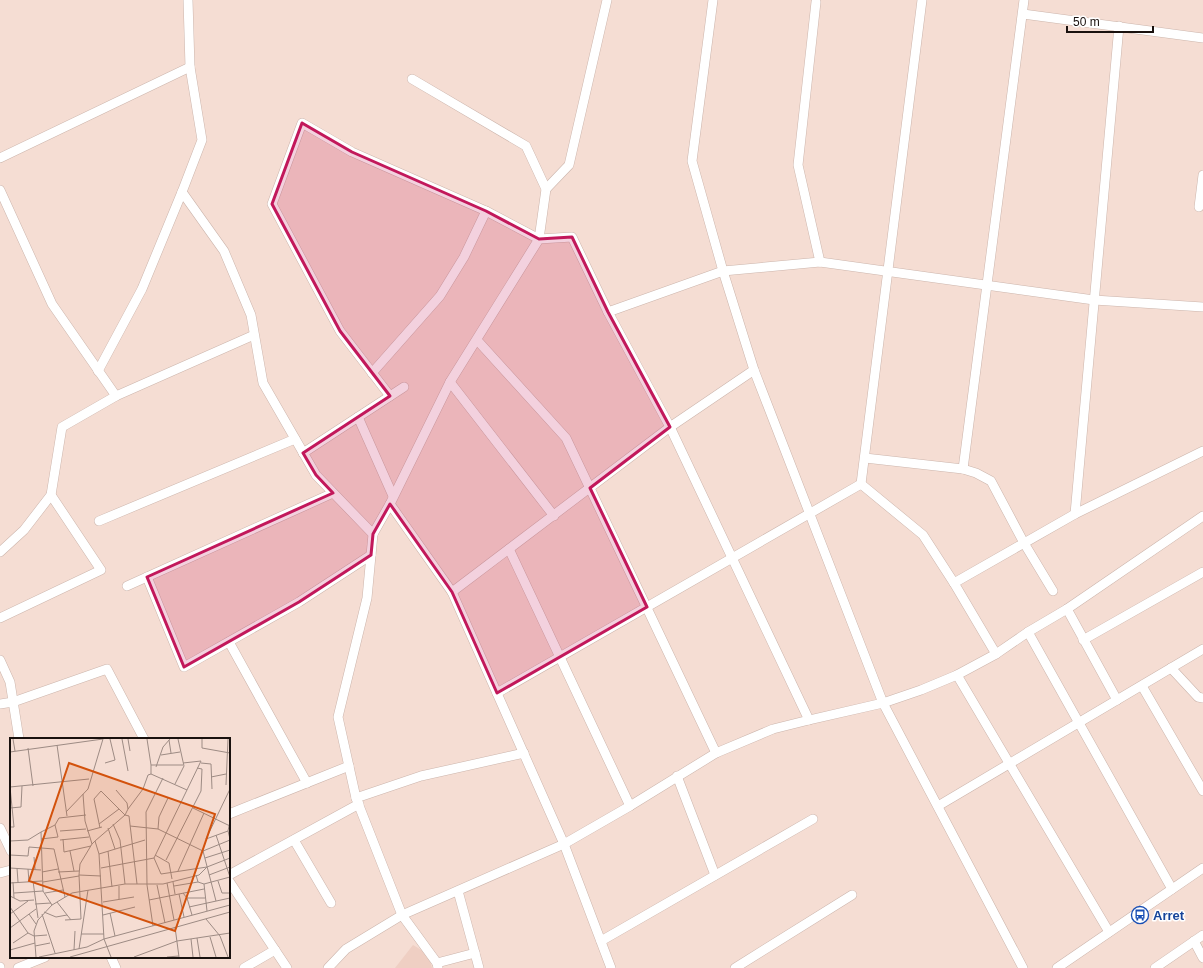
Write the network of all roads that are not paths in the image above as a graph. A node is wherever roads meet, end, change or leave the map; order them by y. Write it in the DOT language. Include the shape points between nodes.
graph roads {
  1 [pos="188,0"];
  2 [pos="606,0"];
  3 [pos="713,0"];
  4 [pos="922,0"];
  5 [pos="1024,0"];
  6 [pos="816,2"];
  7 [pos="1022,14"];
  8 [pos="1119,26"];
  9 [pos="1203,38"];
  10 [pos="190,67"];
  11 [pos="412,79"];
  12 [pos="0,158"];
  13 [pos="1203,175"];
  14 [pos="546,189"];
  15 [pos="0,190"];
  16 [pos="182,192"];
  17 [pos="1203,204"];
  18 [pos="486,211"];
  19 [pos="539,239"];
  20 [pos="820,262"];
  21 [pos="723,271"];
  22 [pos="888,271"];
  23 [pos="986,286"];
  24 [pos="1094,300"];
  25 [pos="1203,307"];
  26 [pos="608,312"];
  27 [pos="254,335"];
  28 [pos="477,340"];
  29 [pos="754,370"];
  30 [pos="98,371"];
  31 [pos="372,373"];
  32 [pos="450,382"];
  33 [pos="404,387"];
  34 [pos="116,396"];
  35 [pos="390,396"];
  36 [pos="358,417"];
  37 [pos="670,427"];
  38 [pos="295,439"];
  39 [pos="1203,451"];
  40 [pos="303,453"];
  41 [pos="865,458"];
  42 [pos="963,469"];
  43 [pos="861,484"];
  44 [pos="590,488"];
  45 [pos="333,493"];
  46 [pos="51,495"];
  47 [pos="392,500"];
  48 [pos="810,514"];
  49 [pos="1075,514"];
  50 [pos="554,516"];
  51 [pos="1203,516"];
  52 [pos="99,521"];
  53 [pos="373,534"];
  54 [pos="1024,543"];
  55 [pos="509,550"];
  56 [pos="0,552"];
  57 [pos="371,555"];
  58 [pos="733,558"];
  59 [pos="1203,572"];
  60 [pos="147,577"];
  61 [pos="954,583"];
  62 [pos="127,586"];
  63 [pos="1053,591"];
  64 [pos="452,592"];
  65 [pos="647,607"];
  66 [pos="1067,610"];
  67 [pos="0,618"];
  68 [pos="1028,632"];
  69 [pos="1083,640"];
  70 [pos="229,642"];
  71 [pos="1203,649"];
  72 [pos="996,654"];
  73 [pos="559,657"];
  74 [pos="0,660"];
  75 [pos="1171,668"];
  76 [pos="957,675"];
  77 [pos="1142,686"];
  78 [pos="497,693"];
  79 [pos="1203,698"];
  80 [pos="1117,700"];
  81 [pos="13,702"];
  82 [pos="883,703"];
  83 [pos="0,704"];
  84 [pos="809,720"];
  85 [pos="1079,723"];
  86 [pos="19,738"];
  87 [pos="143,738"];
  88 [pos="524,753"];
  89 [pos="716,753"];
  90 [pos="1010,764"];
  91 [pos="349,766"];
  92 [pos="677,776"];
  93 [pos="307,783"];
  94 [pos="1203,791"];
  95 [pos="358,801"];
  96 [pos="630,806"];
  97 [pos="938,806"];
  98 [pos="230,814"];
  99 [pos="813,819"];
  100 [pos="0,828"];
  101 [pos="294,840"];
  102 [pos="564,844"];
  103 [pos="10,849"];
  104 [pos="1203,868"];
  105 [pos="10,870"];
  106 [pos="0,873"];
  107 [pos="230,874"];
  108 [pos="715,875"];
  109 [pos="230,882"];
  110 [pos="1172,889"];
  111 [pos="458,891"];
  112 [pos="852,895"];
  113 [pos="331,903"];
  114 [pos="402,915"];
  115 [pos="1109,932"];
  116 [pos="1203,935"];
  117 [pos="601,941"];
  118 [pos="1194,941"];
  119 [pos="275,950"];
  120 [pos="475,953"];
  121 [pos="44,958"];
  122 [pos="111,958"];
  123 [pos="1203,958"];
  124 [pos="35,965"];
  125 [pos="438,965"];
  126 [pos="18,968"];
  127 [pos="116,968"];
  128 [pos="244,968"];
  129 [pos="287,968"];
  130 [pos="328,968"];
  131 [pos="479,968"];
  132 [pos="611,968"];
  133 [pos="736,968"];
  134 [pos="1023,968"];
  135 [pos="1056,968"];
  136 [pos="1155,968"];
  1 -- 10 [label="street"];
  2 -- 14 [label="street" via="569,165"];
  3 -- 21 [label="street" via="692,162"];
  4 -- 22 [label="street"];
  5 -- 7 [label="street"];
  6 -- 20 [label="street" via="798,165"];
  7 -- 8 [label="street"];
  7 -- 23 [label="street"];
  8 -- 9 [label="street"];
  8 -- 24 [label="street"];
  10 -- 12 [label="street"];
  10 -- 16 [label="street" via="202,140"];
  11 -- 14 [label="street" via="526,146"];
  13 -- 17 [label="street" via="1199,207"];
  14 -- 19 [label="street"];
  15 -- 30 [label="street" via="52,304"];
  16 -- 27 [label="street" via="224,251 251,315"];
  16 -- 30 [label="street" via="142,289"];
  18 -- 19 [label="street"];
  18 -- 31 [label="street" via="464,257 440,296"];
  18 -- 31 [label="street" via="352,152 302,123 272,204 340,331"];
  19 -- 26 [label="street" via="572,237"];
  19 -- 28 [label="street"];
  20 -- 21 [label="street"];
  20 -- 22 [label="street"];
  21 -- 26 [label="street"];
  21 -- 29 [label="street"];
  22 -- 23 [label="street"];
  22 -- 41 [label="street"];
  23 -- 24 [label="street"];
  23 -- 42 [label="street"];
  24 -- 25 [label="street"];
  24 -- 49 [label="street"];
  26 -- 37 [label="street"];
  27 -- 34 [label="street"];
  27 -- 38 [label="street" via="263,383"];
  28 -- 32 [label="street"];
  28 -- 44 [label="street" via="566,438"];
  29 -- 37 [label="street"];
  29 -- 48 [label="street"];
  30 -- 34 [label="street"];
  31 -- 35 [label="street"];
  32 -- 47 [label="street"];
  32 -- 50 [label="street"];
  33 -- 35 [label="street"];
  34 -- 46 [label="street" via="62,427"];
  35 -- 36 [label="street"];
  36 -- 40 [label="street"];
  36 -- 47 [label="street"];
  37 -- 44 [label="street"];
  37 -- 58 [label="street"];
  38 -- 40 [label="street"];
  38 -- 52 [label="street"];
  39 -- 49 [label="street"];
  40 -- 45 [label="street" via="316,475"];
  41 -- 42 [label="street"];
  41 -- 43 [label="street"];
  42 -- 54 [label="street" via="992,481"];
  43 -- 48 [label="street"];
  43 -- 61 [label="street" via="924,535"];
  44 -- 50 [label="street"];
  44 -- 65 [label="street"];
  45 -- 53 [label="street"];
  45 -- 60 [label="street"];
  46 -- 56 [label="street" via="24,530"];
  46 -- 67 [label="street" via="101,570"];
  47 -- 53 [label="street"];
  47 -- 64 [label="street"];
  48 -- 58 [label="street"];
  48 -- 82 [label="street"];
  49 -- 54 [label="street"];
  50 -- 55 [label="street"];
  51 -- 66 [label="street"];
  53 -- 57 [label="street"];
  54 -- 61 [label="street"];
  54 -- 63 [label="street"];
  55 -- 64 [label="street"];
  55 -- 73 [label="street"];
  57 -- 70 [label="street" via="299,602"];
  57 -- 91 [label="street" via="367,598 338,717"];
  58 -- 65 [label="street"];
  58 -- 84 [label="street"];
  59 -- 69 [label="street"];
  60 -- 62 [label="street"];
  60 -- 70 [label="street" via="184,667"];
  61 -- 72 [label="street"];
  64 -- 78 [label="street"];
  65 -- 73 [label="street"];
  65 -- 89 [label="street"];
  66 -- 68 [label="street"];
  66 -- 69 [label="street"];
  68 -- 72 [label="street"];
  68 -- 85 [label="street"];
  69 -- 80 [label="street"];
  70 -- 93 [label="street"];
  71 -- 75 [label="street"];
  72 -- 76 [label="street"];
  73 -- 78 [label="street"];
  73 -- 96 [label="street"];
  74 -- 81 [label="street" via="10,682"];
  75 -- 77 [label="street"];
  75 -- 79 [label="street" via="1198,697"];
  76 -- 82 [label="street"];
  76 -- 90 [label="street"];
  77 -- 80 [label="street"];
  77 -- 94 [label="street"];
  78 -- 88 [label="street"];
  80 -- 85 [label="street"];
  81 -- 83 [label="street"];
  81 -- 86 [label="street"];
  81 -- 87 [label="street" via="107,669"];
  82 -- 84 [label="street"];
  82 -- 97 [label="street"];
  84 -- 89 [label="street" via="773,729"];
  85 -- 90 [label="street"];
  85 -- 110 [label="street"];
  88 -- 95 [label="street" via="421,776"];
  88 -- 102 [label="street"];
  89 -- 92 [label="street"];
  90 -- 97 [label="street"];
  90 -- 115 [label="street"];
  91 -- 93 [label="street"];
  91 -- 95 [label="street"];
  92 -- 96 [label="street"];
  92 -- 108 [label="street"];
  93 -- 98 [label="street"];
  95 -- 101 [label="street"];
  95 -- 114 [label="street"];
  96 -- 102 [label="street"];
  97 -- 134 [label="street"];
  99 -- 108 [label="street"];
  100 -- 103 [label="street"];
  101 -- 107 [label="street"];
  101 -- 113 [label="street"];
  102 -- 111 [label="street"];
  102 -- 117 [label="street"];
  104 -- 110 [label="street"];
  105 -- 106 [label="street"];
  108 -- 117 [label="street"];
  109 -- 119 [label="street"];
  110 -- 115 [label="street"];
  111 -- 114 [label="street"];
  111 -- 120 [label="street"];
  112 -- 133 [label="street"];
  114 -- 125 [label="street"];
  114 -- 130 [label="street" via="346,949"];
  115 -- 135 [label="street"];
  116 -- 118 [label="street"];
  117 -- 132 [label="street"];
  118 -- 123 [label="street"];
  118 -- 136 [label="street"];
  119 -- 128 [label="street"];
  119 -- 129 [label="street"];
  120 -- 125 [label="street"];
  120 -- 131 [label="street"];
  121 -- 124 [label="street"];
  122 -- 127 [label="street"];
  124 -- 126 [label="street"];
}
